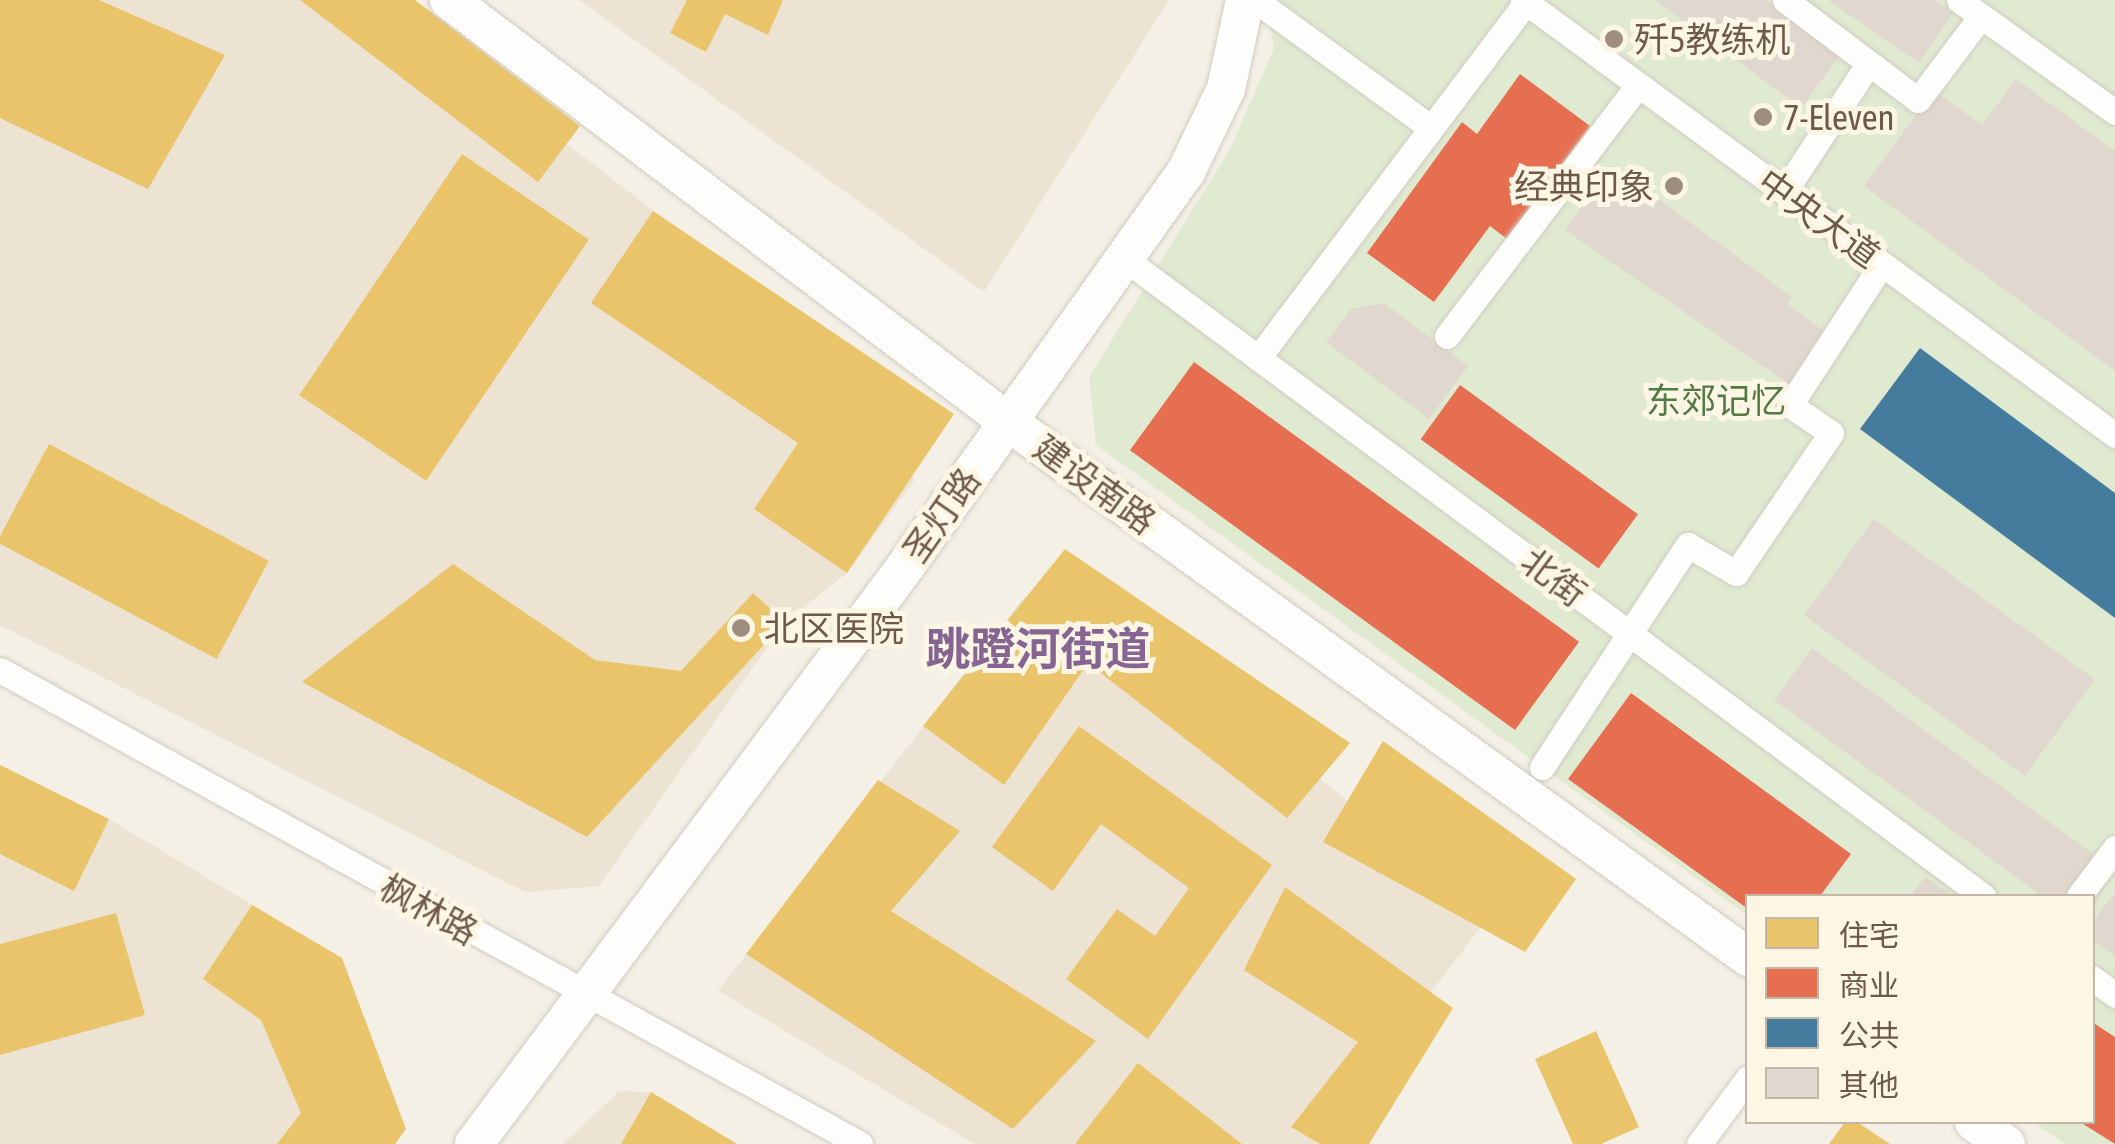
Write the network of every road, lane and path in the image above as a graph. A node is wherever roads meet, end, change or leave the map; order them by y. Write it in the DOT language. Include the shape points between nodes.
graph roads {
  1 [pos="450,0"];
  2 [pos="1245,0"];
  3 [pos="1255,0"];
  4 [pos="1785,0"];
  5 [pos="1959,0"];
  6 [pos="1526,1"];
  7 [pos="1981,16"];
  8 [pos="1869,64"];
  9 [pos="1638,84"];
  10 [pos="2115,112"];
  11 [pos="1431,128"];
  12 [pos="1784,192"];
  13 [pos="1125,258"];
  14 [pos="1882,264"];
  15 [pos="1447,336"];
  16 [pos="1258,358"];
  17 [pos="1008,421"];
  18 [pos="2115,435"];
  19 [pos="1631,634"];
  20 [pos="0,670"];
  21 [pos="1542,767"];
  22 [pos="2115,848"];
  23 [pos="1980,894"];
  24 [pos="2080,894"];
  25 [pos="1745,955"];
  26 [pos="584,996"];
  27 [pos="1745,1082"];
  28 [pos="1977,1124"];
  29 [pos="474,1144"];
  30 [pos="860,1144"];
  31 [pos="1699,1144"];
  32 [pos="2006,1144"];
  1 -- 17 [label="street, 建设南路"];
  2 -- 13 [label="street, 圣灯路" via="1226,89 1186,172"];
  3 -- 11 [label="street"];
  4 -- 8 [label="street"];
  5 -- 7 [label="street"];
  6 -- 9 [label="street, 中央大道"];
  6 -- 11 [label="street"];
  7 -- 8 [label="street" via="1918,100"];
  7 -- 10 [label="street"];
  8 -- 12 [label="street"];
  9 -- 12 [label="street, 中央大道"];
  9 -- 15 [label="street"];
  11 -- 16 [label="street"];
  12 -- 14 [label="street, 中央大道"];
  13 -- 16 [label="street, 北街"];
  13 -- 17 [label="street, 圣灯路"];
  14 -- 18 [label="street, 中央大道"];
  14 -- 19 [label="street" via="1790,404 1831,433 1789,495 1736,572 1688,546"];
  16 -- 19 [label="street, 北街"];
  17 -- 25 [label="street, 建设南路"];
  17 -- 26 [label="street, 圣灯路"];
  19 -- 21 [label="street"];
  19 -- 23 [label="street, 北街"];
  20 -- 26 [label="street, 枫林路"];
  22 -- 24 [label="street"];
  26 -- 29 [label="street, 圣灯路"];
  26 -- 30 [label="street, 枫林路"];
  27 -- 31 [label="street"];
  28 -- 32 [label="street"];
}
